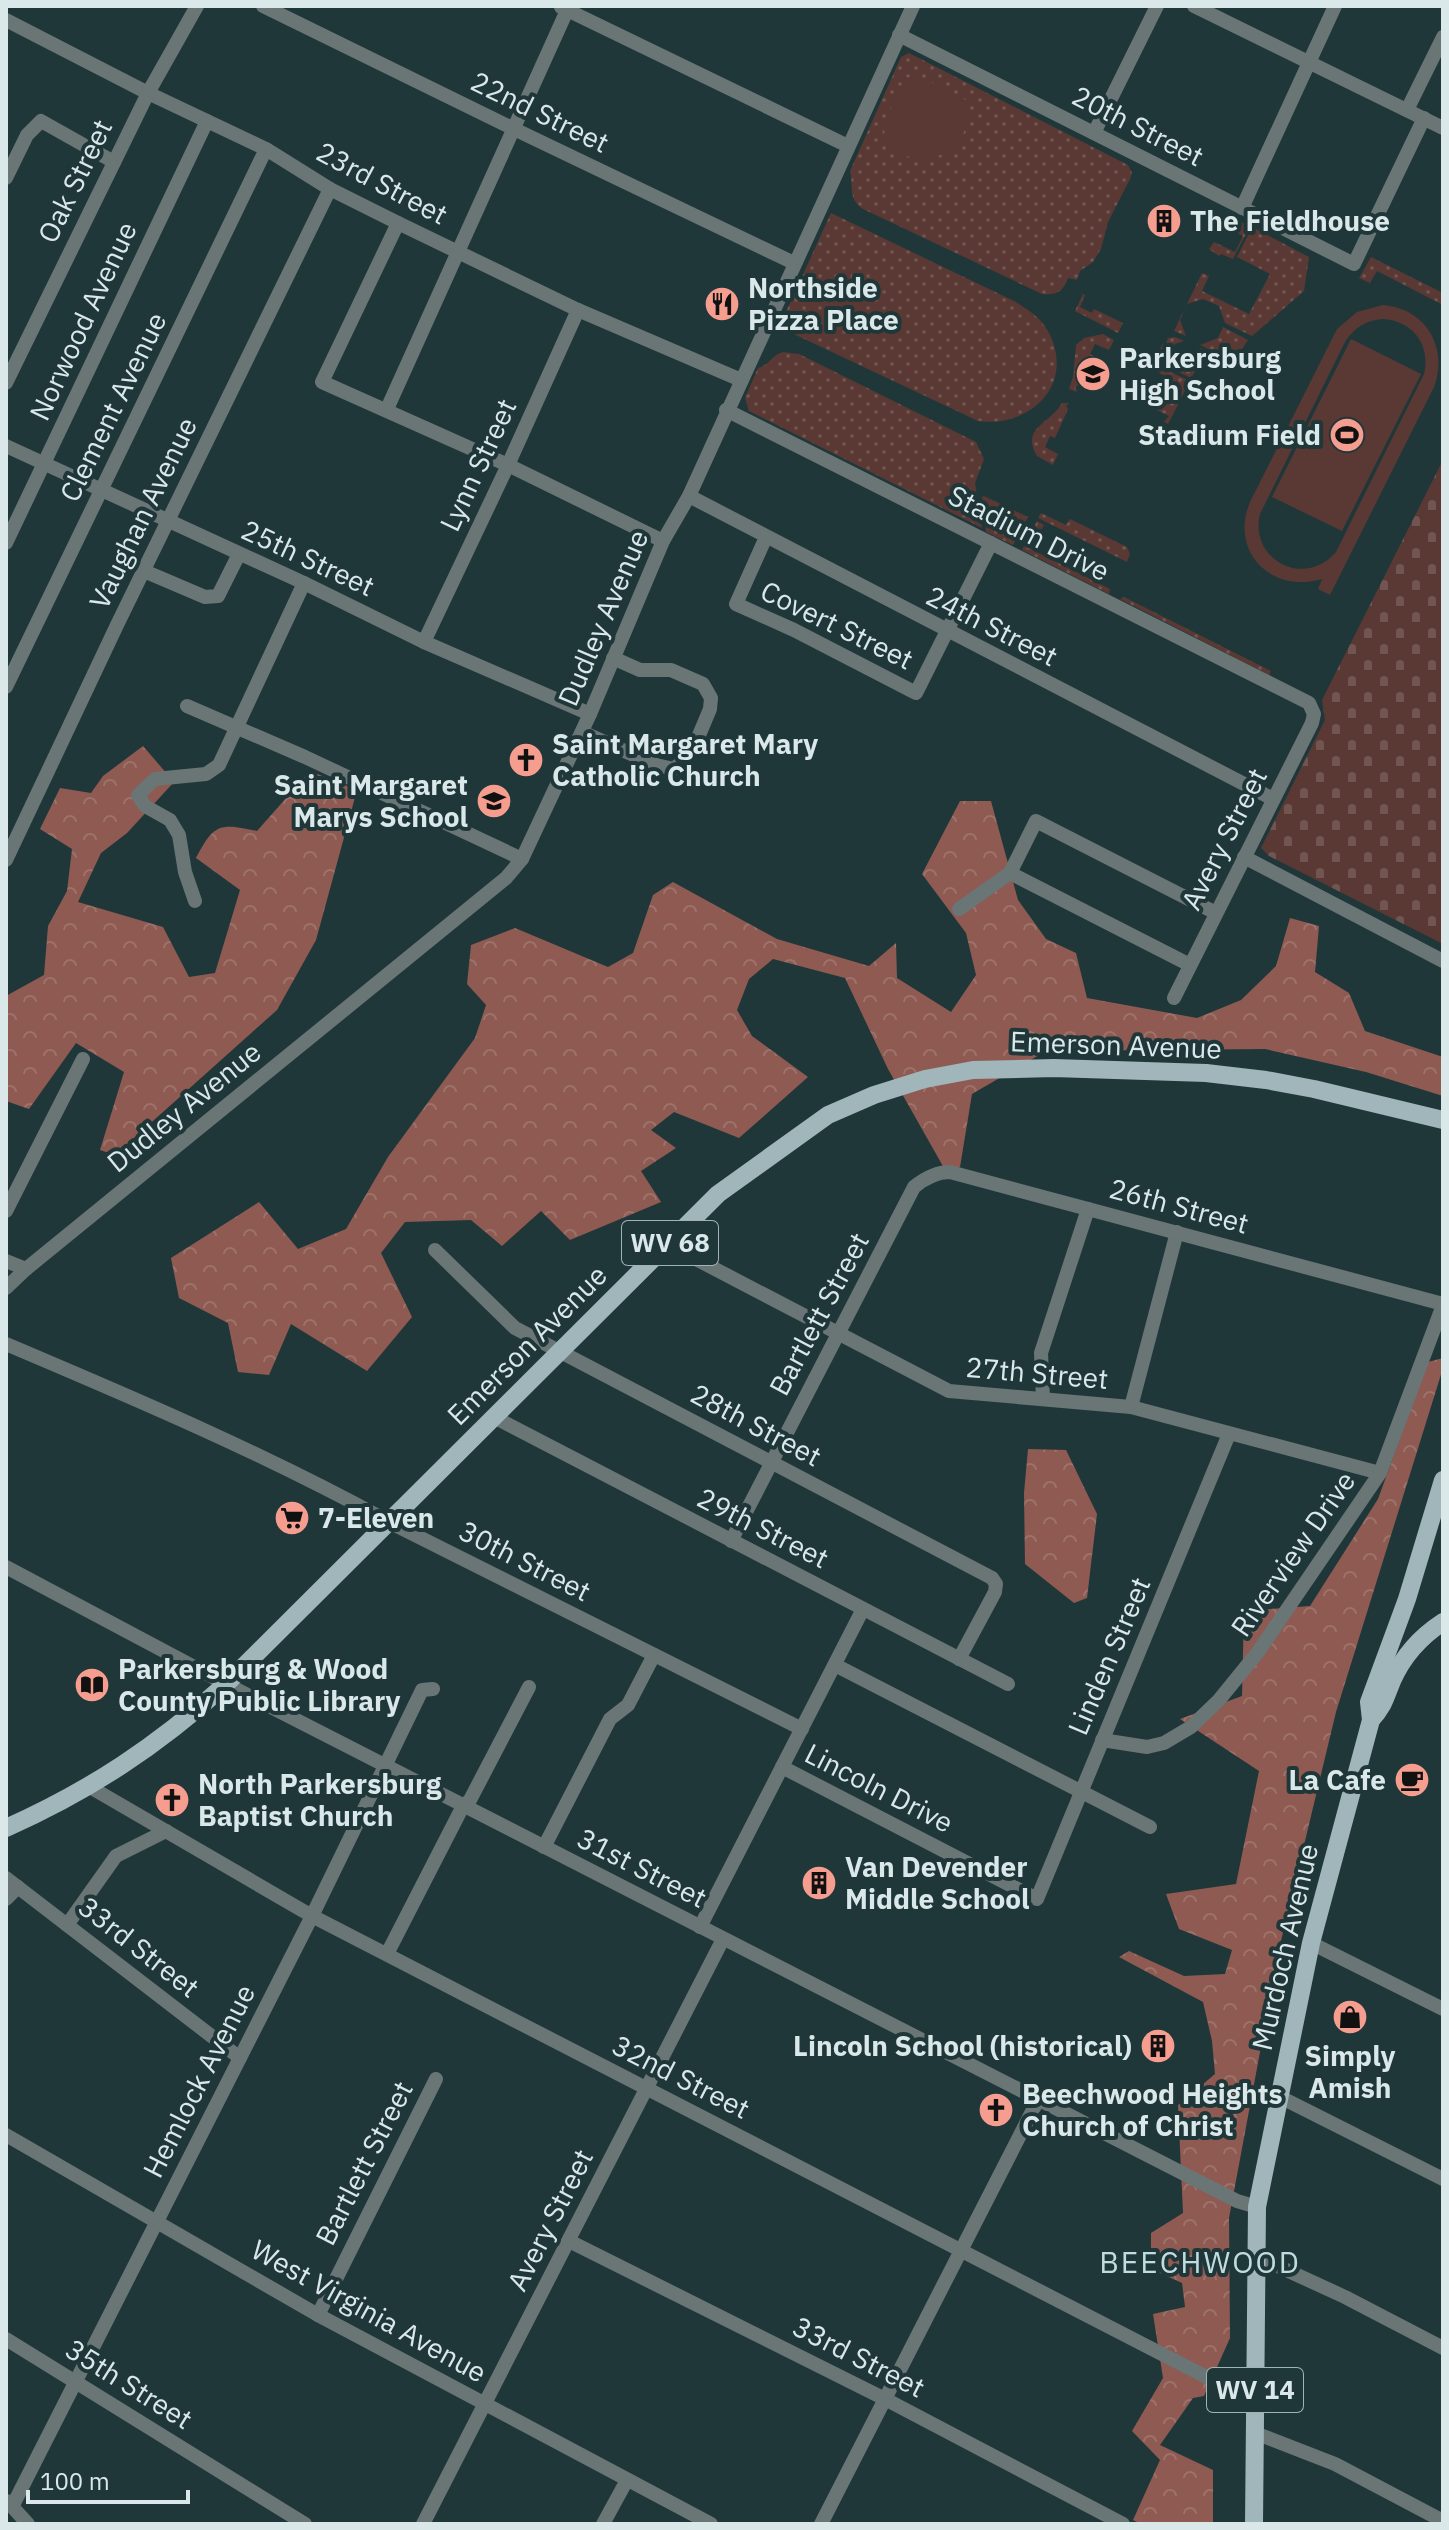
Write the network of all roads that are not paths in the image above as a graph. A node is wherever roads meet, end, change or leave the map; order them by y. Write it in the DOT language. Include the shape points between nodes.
graph roads {
  1 [pos="197,6"];
  2 [pos="263,6"];
  3 [pos="913,6"];
  4 [pos="1157,6"];
  5 [pos="1194,6"];
  6 [pos="1335,6"];
  7 [pos="565,7"];
  8 [pos="6,20"];
  9 [pos="899,35"];
  10 [pos="1443,37"];
  11 [pos="1310,63"];
  12 [pos="148,93"];
  13 [pos="1407,110"];
  14 [pos="1424,118"];
  15 [pos="207,121"];
  16 [pos="1443,128"];
  17 [pos="514,129"];
  18 [pos="1094,133"];
  19 [pos="848,146"];
  20 [pos="266,149"];
  21 [pos="114,162"];
  22 [pos="6,178"];
  23 [pos="330,189"];
  24 [pos="1242,208"];
  25 [pos="398,223"];
  26 [pos="458,252"];
  27 [pos="794,263"];
  28 [pos="578,310"];
  29 [pos="741,380"];
  30 [pos="6,383"];
  31 [pos="387,409"];
  32 [pos="726,410"];
  33 [pos="6,446"];
  34 [pos="45,463"];
  35 [pos="508,465"];
  36 [pos="101,490"];
  37 [pos="689,496"];
  38 [pos="167,522"];
  39 [pos="766,537"];
  40 [pos="663,541"];
  41 [pos="6,543"];
  42 [pos="991,543"];
  43 [pos="239,554"];
  44 [pos="144,571"];
  45 [pos="304,583"];
  46 [pos="947,632"];
  47 [pos="424,642"];
  48 [pos="613,658"];
  49 [pos="6,687"];
  50 [pos="1309,703"];
  51 [pos="187,706"];
  52 [pos="590,714"];
  53 [pos="237,728"];
  54 [pos="582,732"];
  55 [pos="1273,799"];
  56 [pos="1244,857"];
  57 [pos="522,859"];
  58 [pos="6,860"];
  59 [pos="1010,873"];
  60 [pos="195,901"];
  61 [pos="959,909"];
  62 [pos="1216,913"];
  63 [pos="1443,961"];
  64 [pos="1190,965"];
  65 [pos="1174,998"];
  66 [pos="83,1059"];
  67 [pos="1443,1120"];
  68 [pos="910,1197"];
  69 [pos="1088,1209"];
  70 [pos="6,1211"];
  71 [pos="1177,1232"];
  72 [pos="669,1245"];
  73 [pos="435,1250"];
  74 [pos="6,1261"];
  75 [pos="26,1269"];
  76 [pos="6,1288"];
  77 [pos="1443,1304"];
  78 [pos="839,1333"];
  79 [pos="6,1344"];
  80 [pos="560,1352"];
  81 [pos="1043,1399"];
  82 [pos="1131,1407"];
  83 [pos="494,1417"];
  84 [pos="1229,1434"];
  85 [pos="770,1462"];
  86 [pos="1380,1473"];
  87 [pos="1443,1480"];
  88 [pos="1438,1501"];
  89 [pos="389,1522"];
  90 [pos="1443,1524"];
  91 [pos="731,1541"];
  92 [pos="6,1567"];
  93 [pos="1407,1599"];
  94 [pos="863,1609"];
  95 [pos="1443,1622"];
  96 [pos="1421,1639"];
  97 [pos="654,1655"];
  98 [pos="959,1659"];
  99 [pos="835,1665"];
  100 [pos="226,1684"];
  101 [pos="1008,1684"];
  102 [pos="529,1687"];
  103 [pos="433,1689"];
  104 [pos="1371,1720"];
  105 [pos="802,1729"];
  106 [pos="1102,1740"];
  107 [pos="387,1767"];
  108 [pos="782,1767"];
  109 [pos="90,1787"];
  110 [pos="1081,1792"];
  111 [pos="463,1806"];
  112 [pos="1150,1827"];
  113 [pos="6,1828"];
  114 [pos="166,1831"];
  115 [pos="544,1847"];
  116 [pos="12,1882"];
  117 [pos="6,1899"];
  118 [pos="1037,1899"];
  119 [pos="312,1916"];
  120 [pos="67,1925"];
  121 [pos="700,1927"];
  122 [pos="723,1939"];
  123 [pos="1311,1943"];
  124 [pos="387,1954"];
  125 [pos="1443,2009"];
  126 [pos="240,2058"];
  127 [pos="436,2079"];
  128 [pos="647,2089"];
  129 [pos="1280,2097"];
  130 [pos="1038,2100"];
  131 [pos="6,2135"];
  132 [pos="1443,2179"];
  133 [pos="1257,2207"];
  134 [pos="156,2223"];
  135 [pos="569,2241"];
  136 [pos="961,2250"];
  137 [pos="1256,2256"];
  138 [pos="318,2315"];
  139 [pos="6,2339"];
  140 [pos="1443,2348"];
  141 [pos="75,2382"];
  142 [pos="885,2399"];
  143 [pos="1255,2402"];
  144 [pos="485,2404"];
  145 [pos="1255,2433"];
  146 [pos="627,2480"];
  147 [pos="9,2502"];
  148 [pos="1443,2521"];
  149 [pos="28,2524"];
  150 [pos="305,2524"];
  151 [pos="423,2524"];
  152 [pos="603,2524"];
  153 [pos="711,2524"];
  154 [pos="821,2524"];
  155 [pos="1123,2524"];
  156 [pos="1254,2524"];
  1 -- 12 [label="street, Oak Street"];
  2 -- 17 [label="street, 22nd Street"];
  3 -- 9 [label="street, Dudley Avenue"];
  4 -- 18 [label="street"];
  5 -- 11 [label="street"];
  6 -- 11 [label="street"];
  7 -- 17 [label="street"];
  7 -- 19 [label="street"];
  8 -- 12 [label="street, 23rd Street"];
  9 -- 18 [label="street, 20th Street"];
  9 -- 19 [label="street, Dudley Avenue"];
  10 -- 13 [label="street"];
  11 -- 13 [label="street"];
  11 -- 24 [label="street"];
  12 -- 15 [label="street, 23rd Street"];
  12 -- 21 [label="street, Oak Street"];
  13 -- 14 [label="street"];
  14 -- 16 [label="street"];
  14 -- 24 [label="street, 20th Street" via="1354,264"];
  15 -- 20 [label="street, 23rd Street"];
  15 -- 34 [label="street, Norwood Avenue"];
  17 -- 26 [label="street"];
  17 -- 27 [label="street, 22nd Street"];
  18 -- 24 [label="street, 20th Street"];
  19 -- 27 [label="street, Dudley Avenue"];
  20 -- 23 [label="street, 23rd Street"];
  20 -- 36 [label="street, Clement Avenue"];
  21 -- 22 [label="street" via="41,121 27,135"];
  21 -- 30 [label="street, Oak Street"];
  23 -- 25 [label="street, 23rd Street"];
  23 -- 38 [label="street, Vaughan Avenue"];
  25 -- 26 [label="street, 23rd Street"];
  25 -- 31 [label="street" via="322,382"];
  26 -- 28 [label="street, 23rd Street"];
  26 -- 31 [label="street"];
  27 -- 29 [label="street, Dudley Avenue"];
  28 -- 29 [label="street, 23rd Street"];
  28 -- 35 [label="street, Lynn Street"];
  29 -- 32 [label="street, Dudley Avenue"];
  31 -- 35 [label="street"];
  32 -- 37 [label="street, Dudley Avenue"];
  32 -- 42 [label="street, Stadium Drive"];
  33 -- 34 [label="street, 25th Street"];
  34 -- 36 [label="street, 25th Street"];
  34 -- 41 [label="street, Norwood Avenue"];
  35 -- 40 [label="street"];
  35 -- 47 [label="street, Lynn Street"];
  36 -- 38 [label="street, 25th Street"];
  36 -- 49 [label="street, Clement Avenue"];
  37 -- 39 [label="street, 24th Street"];
  37 -- 40 [label="street, Dudley Avenue"];
  38 -- 43 [label="street, 25th Street"];
  38 -- 44 [label="street, Vaughan Avenue"];
  39 -- 46 [label="street, 24th Street"];
  39 -- 46 [label="street, Covert Street" via="736,604 916,693"];
  40 -- 48 [label="street, Dudley Avenue"];
  42 -- 46 [label="street, Covert Street"];
  42 -- 50 [label="street, Stadium Drive"];
  43 -- 44 [label="street" via="218,596 205,597"];
  43 -- 45 [label="street, 25th Street"];
  44 -- 58 [label="street, Vaughan Avenue"];
  45 -- 47 [label="street, 25th Street"];
  45 -- 53 [label="street"];
  46 -- 55 [label="street, 24th Street"];
  47 -- 52 [label="street, 25th Street"];
  48 -- 52 [label="street, Dudley Avenue"];
  48 -- 54 [label="street" via="640,670 671,670 703,684 710,709 692,752 674,769"];
  50 -- 55 [label="street, Avery Street" via="1312,723"];
  51 -- 53 [label="street"];
  52 -- 54 [label="street, Dudley Avenue"];
  53 -- 57 [label="street"];
  53 -- 60 [label="street" via="219,765 206,774 155,779 138,795 145,806 170,820 179,835"];
  54 -- 57 [label="street, Dudley Avenue"];
  55 -- 56 [label="street, Avery Street"];
  56 -- 62 [label="street, Avery Street"];
  56 -- 63 [label="street"];
  57 -- 75 [label="street, Dudley Avenue" via="506,878"];
  59 -- 61 [label="street"];
  59 -- 62 [label="street" via="1036,821"];
  59 -- 64 [label="street"];
  62 -- 64 [label="street, Avery Street"];
  64 -- 65 [label="street, Avery Street"];
  66 -- 70 [label="street"];
  67 -- 72 [label="main road, Emerson Avenue / WV 68" via="1257,1079 1133,1070 973,1070 925,1079 828,1115 718,1194"];
  68 -- 69 [label="street, 26th Street" via="926,1178 950,1172"];
  68 -- 78 [label="street, Bartlett Street"];
  69 -- 71 [label="street, 26th Street"];
  69 -- 81 [label="street" via="1041,1353"];
  71 -- 77 [label="street, 26th Street"];
  71 -- 82 [label="street"];
  72 -- 78 [label="street, 27th Street"];
  72 -- 80 [label="main road, Emerson Avenue / WV 68"];
  73 -- 80 [label="street, 28th Street" via="515,1328"];
  74 -- 75 [label="street"];
  75 -- 76 [label="street, Dudley Avenue"];
  77 -- 86 [label="street, Riverview Drive"];
  78 -- 81 [label="street, 27th Street" via="949,1391"];
  78 -- 85 [label="street, Bartlett Street"];
  79 -- 89 [label="street, 30th Street" via="196,1424"];
  80 -- 83 [label="main road, Emerson Avenue / WV 68"];
  80 -- 85 [label="street, 28th Street"];
  81 -- 82 [label="street, 27th Street"];
  82 -- 84 [label="street, 27th Street"];
  83 -- 89 [label="main road, Emerson Avenue / WV 68"];
  83 -- 91 [label="street, 29th Street"];
  84 -- 86 [label="street, 27th Street"];
  84 -- 106 [label="street, Linden Street"];
  85 -- 91 [label="street, Bartlett Street"];
  85 -- 98 [label="street, 28th Street" via="992,1578 995,1592"];
  86 -- 106 [label="street, Riverview Drive" via="1258,1652 1191,1727 1147,1747"];
  87 -- 88 [label="main road, Murdoch Avenue / WV 14"];
  88 -- 90 [label="main road"];
  88 -- 93 [label="main road, Murdoch Avenue / WV 14"];
  89 -- 97 [label="street, 30th Street"];
  89 -- 100 [label="main road, Emerson Avenue / WV 68"];
  91 -- 94 [label="street, 29th Street"];
  92 -- 100 [label="street, 31st Street"];
  93 -- 96 [label="main road" via="1410,1620"];
  93 -- 104 [label="main road, Murdoch Avenue / WV 14" via="1369,1702"];
  94 -- 98 [label="street, 29th Street"];
  94 -- 99 [label="street"];
  95 -- 96 [label="main road, WV 14"];
  96 -- 104 [label="main road, Murdoch Avenue / WV 14" via="1406,1655"];
  97 -- 105 [label="street, 30th Street"];
  97 -- 115 [label="street" via="628,1705 610,1719"];
  98 -- 101 [label="street, 29th Street"];
  99 -- 105 [label="street"];
  99 -- 110 [label="street"];
  100 -- 107 [label="street, 31st Street"];
  100 -- 109 [label="main road, Emerson Avenue / WV 68" via="177,1728"];
  102 -- 111 [label="street"];
  103 -- 107 [label="street, Hemlock Avenue" via="422,1690"];
  104 -- 123 [label="main road, Murdoch Avenue / WV 14"];
  105 -- 108 [label="street"];
  106 -- 110 [label="street, Linden Street"];
  107 -- 111 [label="street, 31st Street"];
  107 -- 119 [label="street, Hemlock Avenue"];
  108 -- 118 [label="street, Lincoln Drive"];
  108 -- 121 [label="street"];
  109 -- 113 [label="main road, Emerson Avenue / WV 68"];
  109 -- 114 [label="street, 32nd Street"];
  110 -- 112 [label="street"];
  110 -- 118 [label="street, Linden Street"];
  111 -- 115 [label="street, 31st Street"];
  111 -- 124 [label="street"];
  114 -- 119 [label="street, 32nd Street"];
  114 -- 120 [label="street" via="116,1856"];
  115 -- 121 [label="street, 31st Street"];
  116 -- 117 [label="street"];
  116 -- 120 [label="street, 33rd Street"];
  119 -- 124 [label="street, 32nd Street"];
  119 -- 126 [label="street, Hemlock Avenue"];
  120 -- 126 [label="street, 33rd Street"];
  121 -- 122 [label="street, 31st Street"];
  122 -- 128 [label="street, Avery Street"];
  122 -- 130 [label="street, 31st Street"];
  123 -- 125 [label="street"];
  123 -- 129 [label="main road, Murdoch Avenue / WV 14"];
  124 -- 128 [label="street, 32nd Street"];
  126 -- 134 [label="street, Hemlock Avenue"];
  127 -- 138 [label="street, Bartlett Street"];
  128 -- 135 [label="street, Avery Street"];
  128 -- 136 [label="street, 32nd Street"];
  129 -- 132 [label="street"];
  129 -- 133 [label="main road, Murdoch Avenue / WV 14"];
  130 -- 133 [label="street, 31st Street"];
  130 -- 136 [label="street"];
  131 -- 134 [label="street, West Virginia Avenue"];
  133 -- 137 [label="main road, Murdoch Avenue / WV 14"];
  134 -- 138 [label="street, West Virginia Avenue"];
  134 -- 141 [label="street, Hemlock Avenue"];
  135 -- 142 [label="street, 33rd Street"];
  135 -- 144 [label="street, Avery Street"];
  136 -- 142 [label="street"];
  136 -- 143 [label="street, 32nd Street"];
  137 -- 140 [label="street"];
  137 -- 143 [label="main road, Murdoch Avenue / WV 14"];
  138 -- 144 [label="street, West Virginia Avenue"];
  139 -- 141 [label="street, 35th Street"];
  141 -- 147 [label="street, Hemlock Avenue"];
  141 -- 150 [label="street, 35th Street"];
  142 -- 154 [label="street"];
  142 -- 155 [label="street, 33rd Street"];
  143 -- 145 [label="main road, Murdoch Avenue / WV 14"];
  144 -- 146 [label="street, West Virginia Avenue"];
  144 -- 151 [label="street, Avery Street"];
  145 -- 148 [label="street" via="1335,2464"];
  145 -- 156 [label="main road, Murdoch Avenue / WV 14"];
  146 -- 152 [label="street"];
  146 -- 153 [label="street, West Virginia Avenue"];
  147 -- 149 [label="street"];
}
